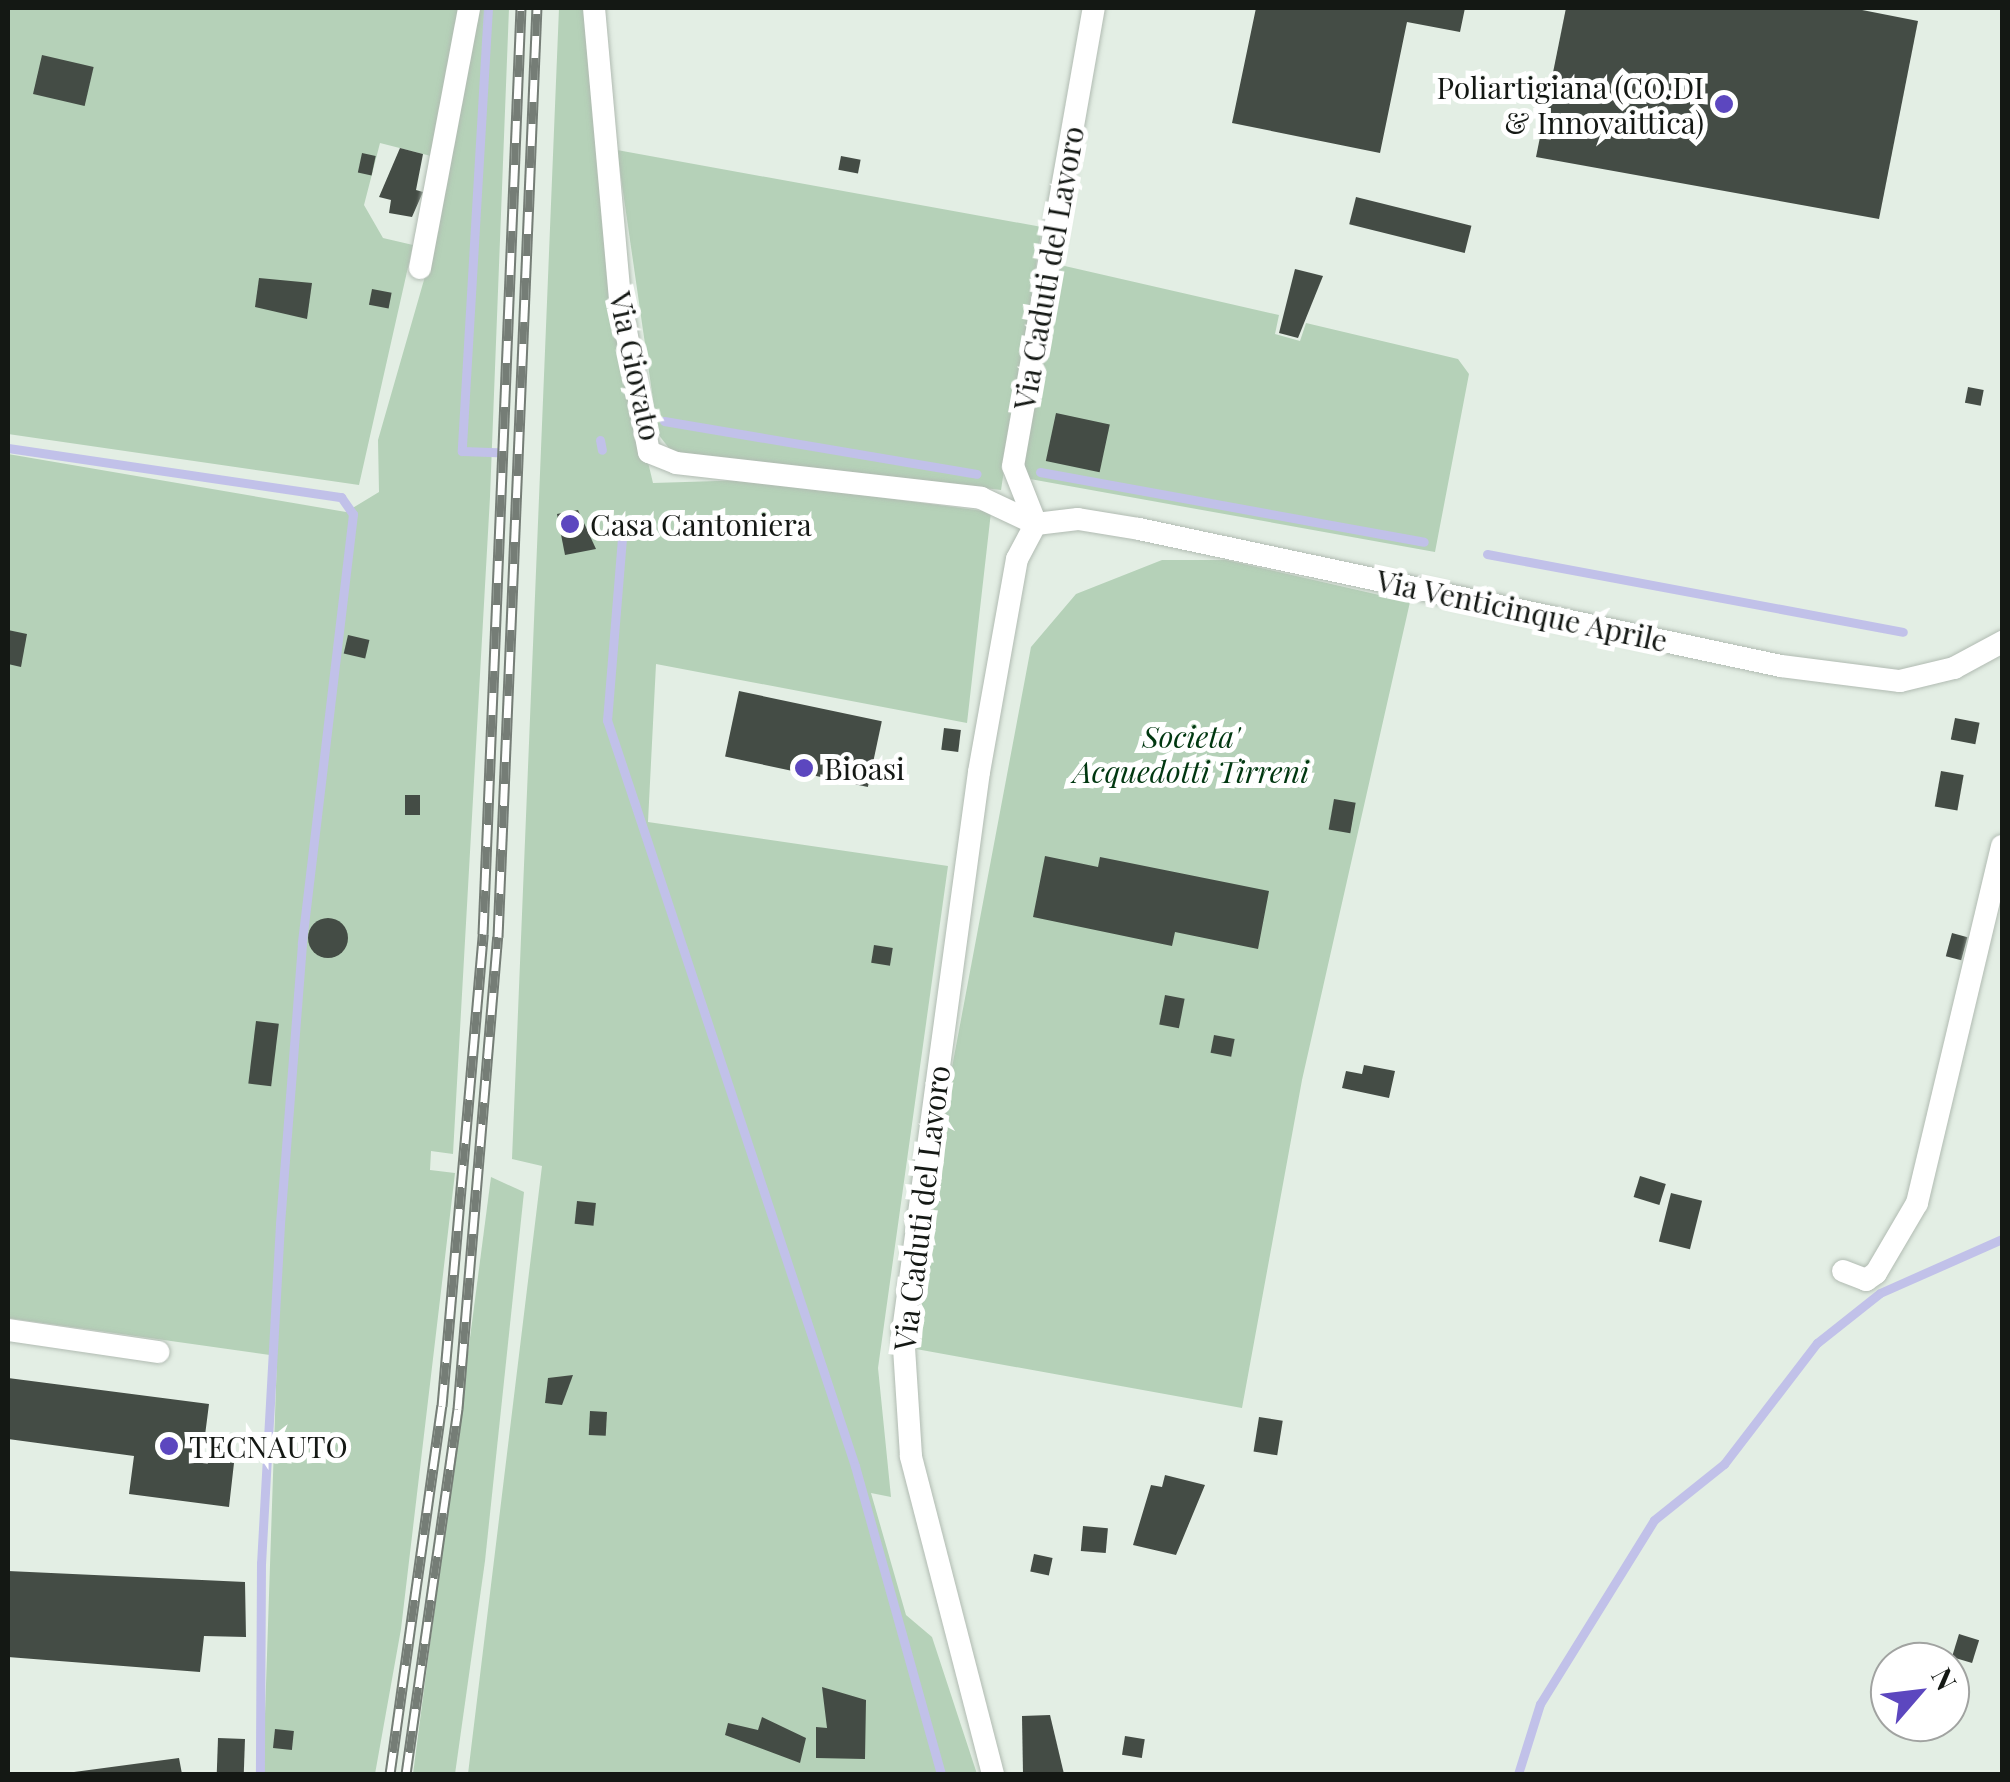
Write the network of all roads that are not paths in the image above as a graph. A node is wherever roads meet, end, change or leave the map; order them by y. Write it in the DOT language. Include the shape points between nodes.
graph roads {
  1 [pos="469,8"];
  2 [pos="594,8"];
  3 [pos="1094,8"];
  4 [pos="420,268"];
  5 [pos="1036,524"];
  6 [pos="2002,642"];
  7 [pos="2002,846"];
  8 [pos="1843,1272"];
  9 [pos="8,1330"];
  10 [pos="158,1352"];
  11 [pos="993,1774"];
  1 -- 4 [label="street"];
  2 -- 5 [label="street, Via Giovato" via="620,299 650,452 676,463 981,498"];
  3 -- 5 [label="street, Via Caduti del Lavoro" via="1014,466"];
  5 -- 6 [label="street, Via Venticinque Aprile" via="1078,519 1138,529 1781,666 1900,681 1954,668"];
  5 -- 11 [label="street, Via Caduti del Lavoro" via="1017,559 1002,635 902,1381 912,1456"];
  7 -- 8 [label="street" via="1917,1204 1876,1273 1866,1280"];
  9 -- 10 [label="street"];
}
